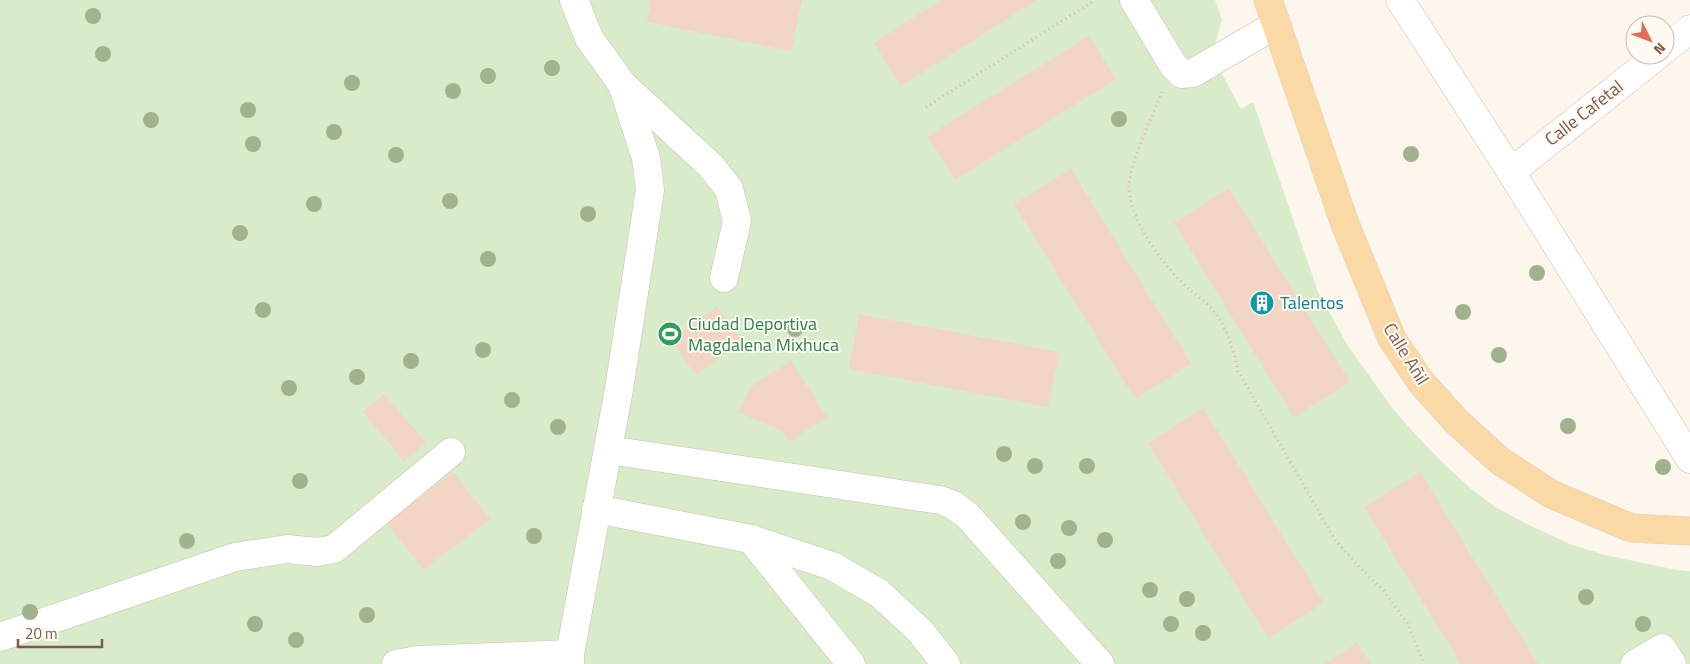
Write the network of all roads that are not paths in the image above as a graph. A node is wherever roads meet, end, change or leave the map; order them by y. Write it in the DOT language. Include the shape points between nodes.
graph roads {
  1 [pos="574,0"];
  2 [pos="1134,0"];
  3 [pos="1400,0"];
  4 [pos="1272,12"];
  5 [pos="1690,29"];
  6 [pos="1675,41"];
  7 [pos="1645,65"];
  8 [pos="622,84"];
  9 [pos="1511,172"];
  10 [pos="724,278"];
  11 [pos="609,450"];
  12 [pos="451,452"];
  13 [pos="1690,459"];
  14 [pos="596,509"];
  15 [pos="1690,532"];
  16 [pos="751,539"];
  17 [pos="0,637"];
  18 [pos="570,659"];
  19 [pos="396,664"];
  20 [pos="851,664"];
  21 [pos="946,664"];
  22 [pos="1100,664"];
  23 [pos="1635,664"];
  24 [pos="1672,664"];
  1 -- 8 [label="street" via="590,38"];
  2 -- 4 [label="street" via="1173,66 1182,74 1193,73"];
  3 -- 9 [label="street"];
  4 -- 15 [label="main road, Calle Añil" via="1345,224 1392,339 1421,382 1500,461 1551,494 1631,528"];
  5 -- 6 [label="street"];
  7 -- 9 [label="street, Calle Cafetal"];
  8 -- 10 [label="street" via="711,166 729,189 737,221"];
  8 -- 11 [label="street" via="646,158 650,190"];
  9 -- 13 [label="street"];
  11 -- 14 [label="street"];
  11 -- 22 [label="street" via="913,494 946,502 967,516"];
  12 -- 17 [label="street" via="334,549 317,552 287,549 234,557"];
  14 -- 16 [label="street"];
  14 -- 18 [label="street"];
  16 -- 20 [label="street"];
  16 -- 21 [label="street" via="832,566 879,593 920,631"];
  18 -- 19 [label="street" via="418,660"];
  23 -- 24 [label="street" via="1662,648"];
}
